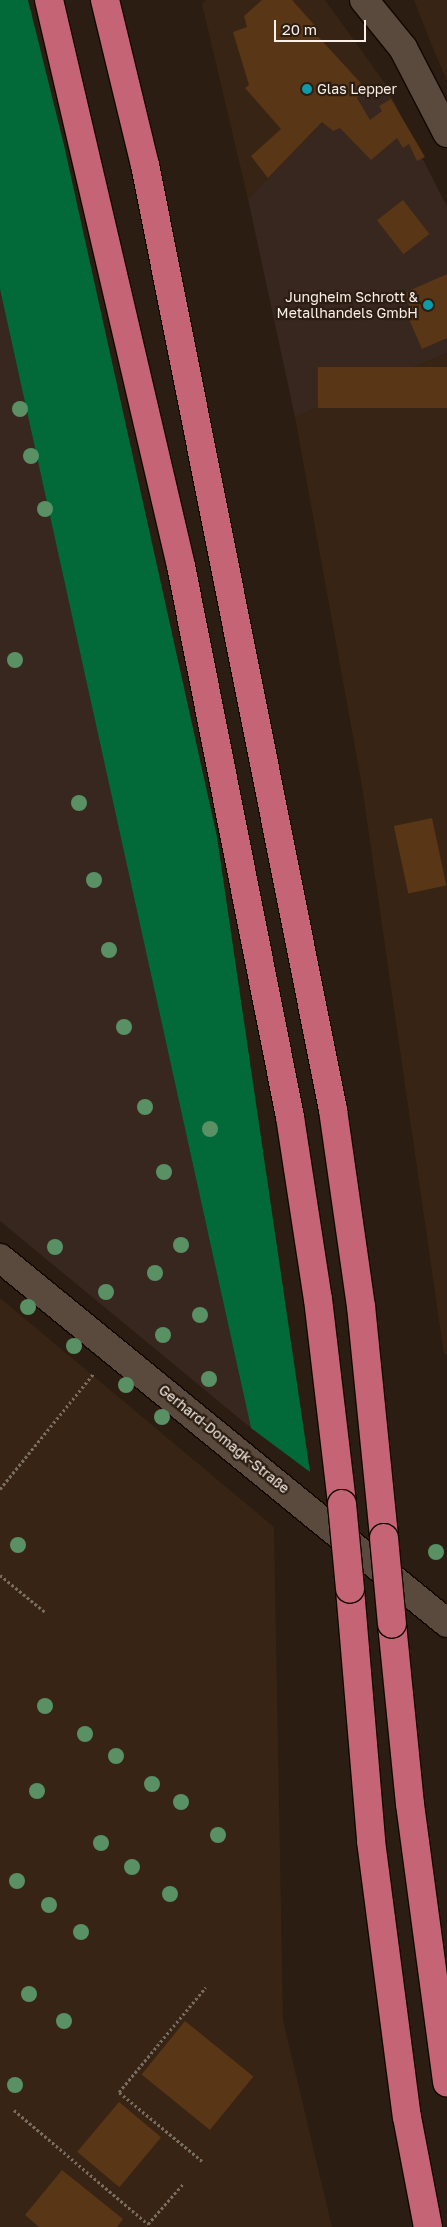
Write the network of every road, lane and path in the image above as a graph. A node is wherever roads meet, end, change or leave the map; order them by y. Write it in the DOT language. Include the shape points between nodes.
graph roads {
  1 [pos="49,0"];
  2 [pos="105,0"];
  3 [pos="364,0"];
  4 [pos="447,133"];
  5 [pos="0,1258"];
  6 [pos="112,1349"];
  7 [pos="0,1489"];
  8 [pos="0,1575"];
  9 [pos="45,1612"];
  10 [pos="447,1623"];
  11 [pos="206,1987"];
  12 [pos="447,2082"];
  13 [pos="14,2110"];
  14 [pos="202,2160"];
  15 [pos="183,2184"];
  16 [pos="428,2227"];
  1 -- 16 [label="highway, bridge" via="181,566 290,1117 318,1299 342,1504 371,1841 407,2117"];
  2 -- 12 [label="highway, bridge" via="146,165 333,1110 361,1306 411,1814"];
  3 -- 4 [label="street" via="403,48"];
  5 -- 6 [label="street, Gerhard-Domagk-Straße"];
  6 -- 7 [label="path"];
  6 -- 10 [label="street, Gerhard-Domagk-Straße"];
  8 -- 9 [label="path"];
  11 -- 14 [label="path" via="119,2092"];
  13 -- 15 [label="path" via="148,2224"];
}
